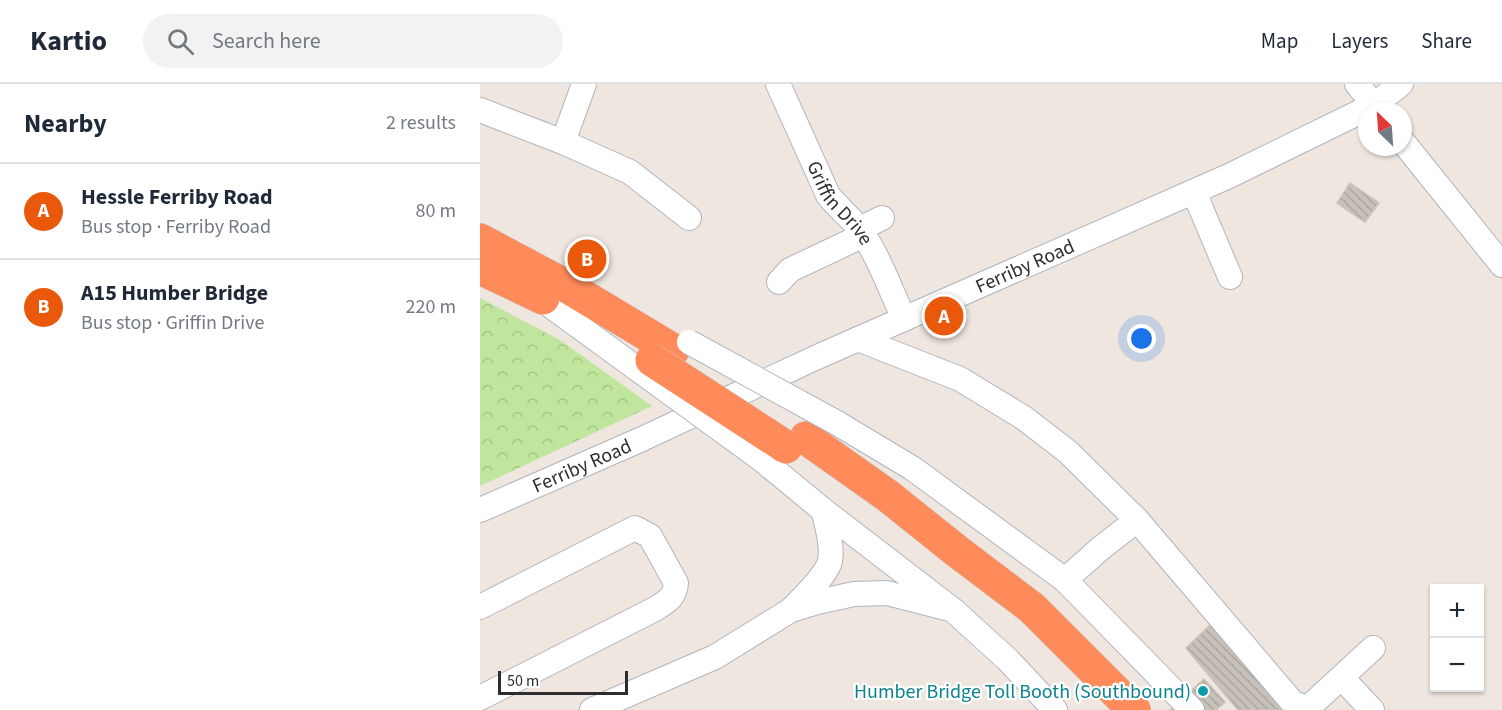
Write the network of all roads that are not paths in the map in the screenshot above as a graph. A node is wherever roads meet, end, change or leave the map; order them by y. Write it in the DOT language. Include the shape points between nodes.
graph roads {
  1 [pos="584,84"];
  2 [pos="778,84"];
  3 [pos="1357,84"];
  4 [pos="1401,84"];
  5 [pos="1371,102"];
  6 [pos="1382,102"];
  7 [pos="480,110"];
  8 [pos="1358,116"];
  9 [pos="563,142"];
  10 [pos="1412,153"];
  11 [pos="1194,192"];
  12 [pos="689,218"];
  13 [pos="882,218"];
  14 [pos="480,229"];
  15 [pos="861,232"];
  16 [pos="480,240"];
  17 [pos="1502,265"];
  18 [pos="480,268"];
  19 [pos="1230,277"];
  20 [pos="779,282"];
  21 [pos="904,319"];
  22 [pos="858,339"];
  23 [pos="663,355"];
  24 [pos="784,448"];
  25 [pos="480,510"];
  26 [pos="823,510"];
  27 [pos="1137,520"];
  28 [pos="1065,580"];
  29 [pos="480,607"];
  30 [pos="791,610"];
  31 [pos="953,610"];
  32 [pos="1373,648"];
  33 [pos="1342,678"];
  34 [pos="480,698"];
  35 [pos="1309,708"];
  36 [pos="592,710"];
  37 [pos="1055,710"];
  38 [pos="1104,710"];
  39 [pos="1134,710"];
  40 [pos="1192,710"];
  41 [pos="1372,710"];
  1 -- 9 [label="street"];
  2 -- 15 [label="street, Griffin Drive" via="828,195"];
  3 -- 5 [label="street"];
  4 -- 6 [label="street, Ferriby Road"];
  7 -- 9 [label="street"];
  8 -- 11 [label="street, Ferriby Road"];
  9 -- 12 [label="street" via="630,172"];
  10 -- 17 [label="street"];
  11 -- 19 [label="street"];
  11 -- 21 [label="street, Ferriby Road"];
  13 -- 15 [label="street"];
  14 -- 23 [label="street" via="584,278"];
  15 -- 20 [label="street" via="790,270"];
  15 -- 21 [label="street, Griffin Drive"];
  16 -- 23 [label="highway" via="568,287"];
  18 -- 23 [label="highway"];
  21 -- 22 [label="street, Ferriby Road"];
  22 -- 25 [label="street, Ferriby Road"];
  22 -- 27 [label="street" via="960,379 1024,418 1068,452"];
  23 -- 24 [label="highway"];
  23 -- 24 [label="street, bridge"];
  23 -- 28 [label="street, bridge" via="837,423 912,468"];
  24 -- 26 [label="street"];
  24 -- 38 [label="highway" via="842,488 1032,637"];
  24 -- 39 [label="highway" via="888,496 1032,608"];
  26 -- 30 [label="street" via="829,530 830,562 812,590"];
  26 -- 31 [label="street"];
  27 -- 28 [label="street"];
  27 -- 35 [label="street" via="1293,703"];
  28 -- 40 [label="street"];
  29 -- 34 [label="street" via="635,528 650,536 676,583 672,599 655,609"];
  30 -- 31 [label="street" via="854,594 887,593"];
  30 -- 36 [label="street" via="715,657"];
  31 -- 37 [label="street"];
  32 -- 33 [label="street"];
  33 -- 35 [label="street"];
  33 -- 41 [label="street"];
}
